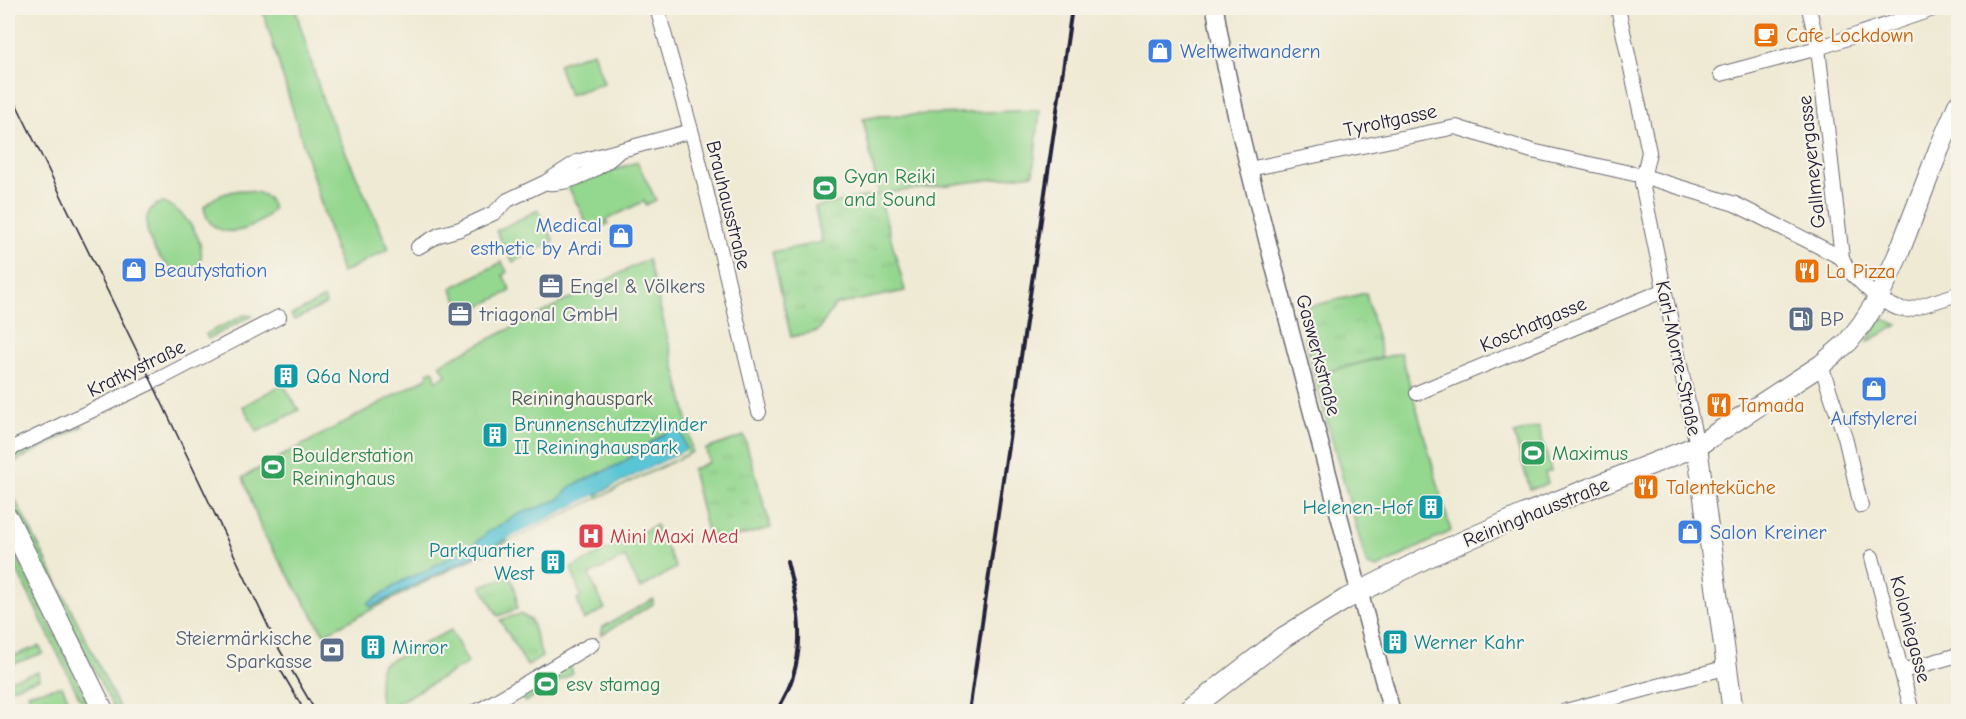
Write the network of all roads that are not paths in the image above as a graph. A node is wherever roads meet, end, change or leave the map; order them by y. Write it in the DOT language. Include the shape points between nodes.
graph roads {
  1 [pos="657,8"];
  2 [pos="1215,8"];
  3 [pos="1618,8"];
  4 [pos="1809,8"];
  5 [pos="1936,8"];
  6 [pos="1818,48"];
  7 [pos="1721,74"];
  8 [pos="1959,105"];
  9 [pos="691,131"];
  10 [pos="1249,169"];
  11 [pos="1643,176"];
  12 [pos="418,247"];
  13 [pos="1842,258"];
  14 [pos="1665,290"];
  15 [pos="1959,294"];
  16 [pos="1878,299"];
  17 [pos="279,317"];
  18 [pos="1821,365"];
  19 [pos="1417,393"];
  20 [pos="759,412"];
  21 [pos="1697,446"];
  22 [pos="8,450"];
  23 [pos="1861,506"];
  24 [pos="8,518"];
  25 [pos="1872,557"];
  26 [pos="1360,593"];
  27 [pos="592,644"];
  28 [pos="1959,655"];
  29 [pos="1728,667"];
  30 [pos="1902,671"];
  31 [pos="104,711"];
  32 [pos="474,711"];
  33 [pos="1187,711"];
  34 [pos="1392,711"];
  35 [pos="1562,711"];
  36 [pos="1733,711"];
  37 [pos="1912,711"];
  1 -- 9 [label="street, Brauhausstraße"];
  2 -- 10 [label="street, Gaswerkstraße"];
  3 -- 11 [label="street, Karl-Morre-Straße" via="1649,152"];
  4 -- 6 [label="street, Gallmeyergasse"];
  5 -- 6 [label="street"];
  6 -- 7 [label="street"];
  6 -- 13 [label="street, Gallmeyergasse"];
  8 -- 16 [label="main road, Reininghausstraße"];
  9 -- 12 [label="street" via="618,152 576,178 546,182 508,200 494,213"];
  9 -- 20 [label="street, Brauhausstraße"];
  10 -- 11 [label="street, Tyroltgasse" via="1456,127 1532,151"];
  10 -- 26 [label="street, Gaswerkstraße"];
  11 -- 13 [label="street" via="1735,204"];
  11 -- 14 [label="street, Karl-Morre-Straße"];
  13 -- 16 [label="street" via="1848,270"];
  14 -- 19 [label="street, Koschatgasse"];
  14 -- 21 [label="street, Karl-Morre-Straße"];
  15 -- 16 [label="street" via="1908,310"];
  16 -- 18 [label="main road, Reininghausstraße" via="1848,342"];
  17 -- 22 [label="street, Kratkystraße"];
  18 -- 21 [label="main road, Reininghausstraße"];
  18 -- 23 [label="street" via="1846,440"];
  21 -- 26 [label="main road, Reininghausstraße" via="1525,514 1426,558"];
  21 -- 29 [label="main road, Karl-Morre-Straße"];
  24 -- 31 [label="main road"];
  25 -- 30 [label="street, Koloniegasse"];
  26 -- 33 [label="main road, Reininghausstraße" via="1284,637"];
  26 -- 34 [label="street, Gaswerkstraße"];
  27 -- 32 [label="street"];
  28 -- 30 [label="street"];
  29 -- 35 [label="street"];
  29 -- 36 [label="main road, Karl-Morre-Straße"];
  30 -- 37 [label="street, Koloniegasse"];
}
